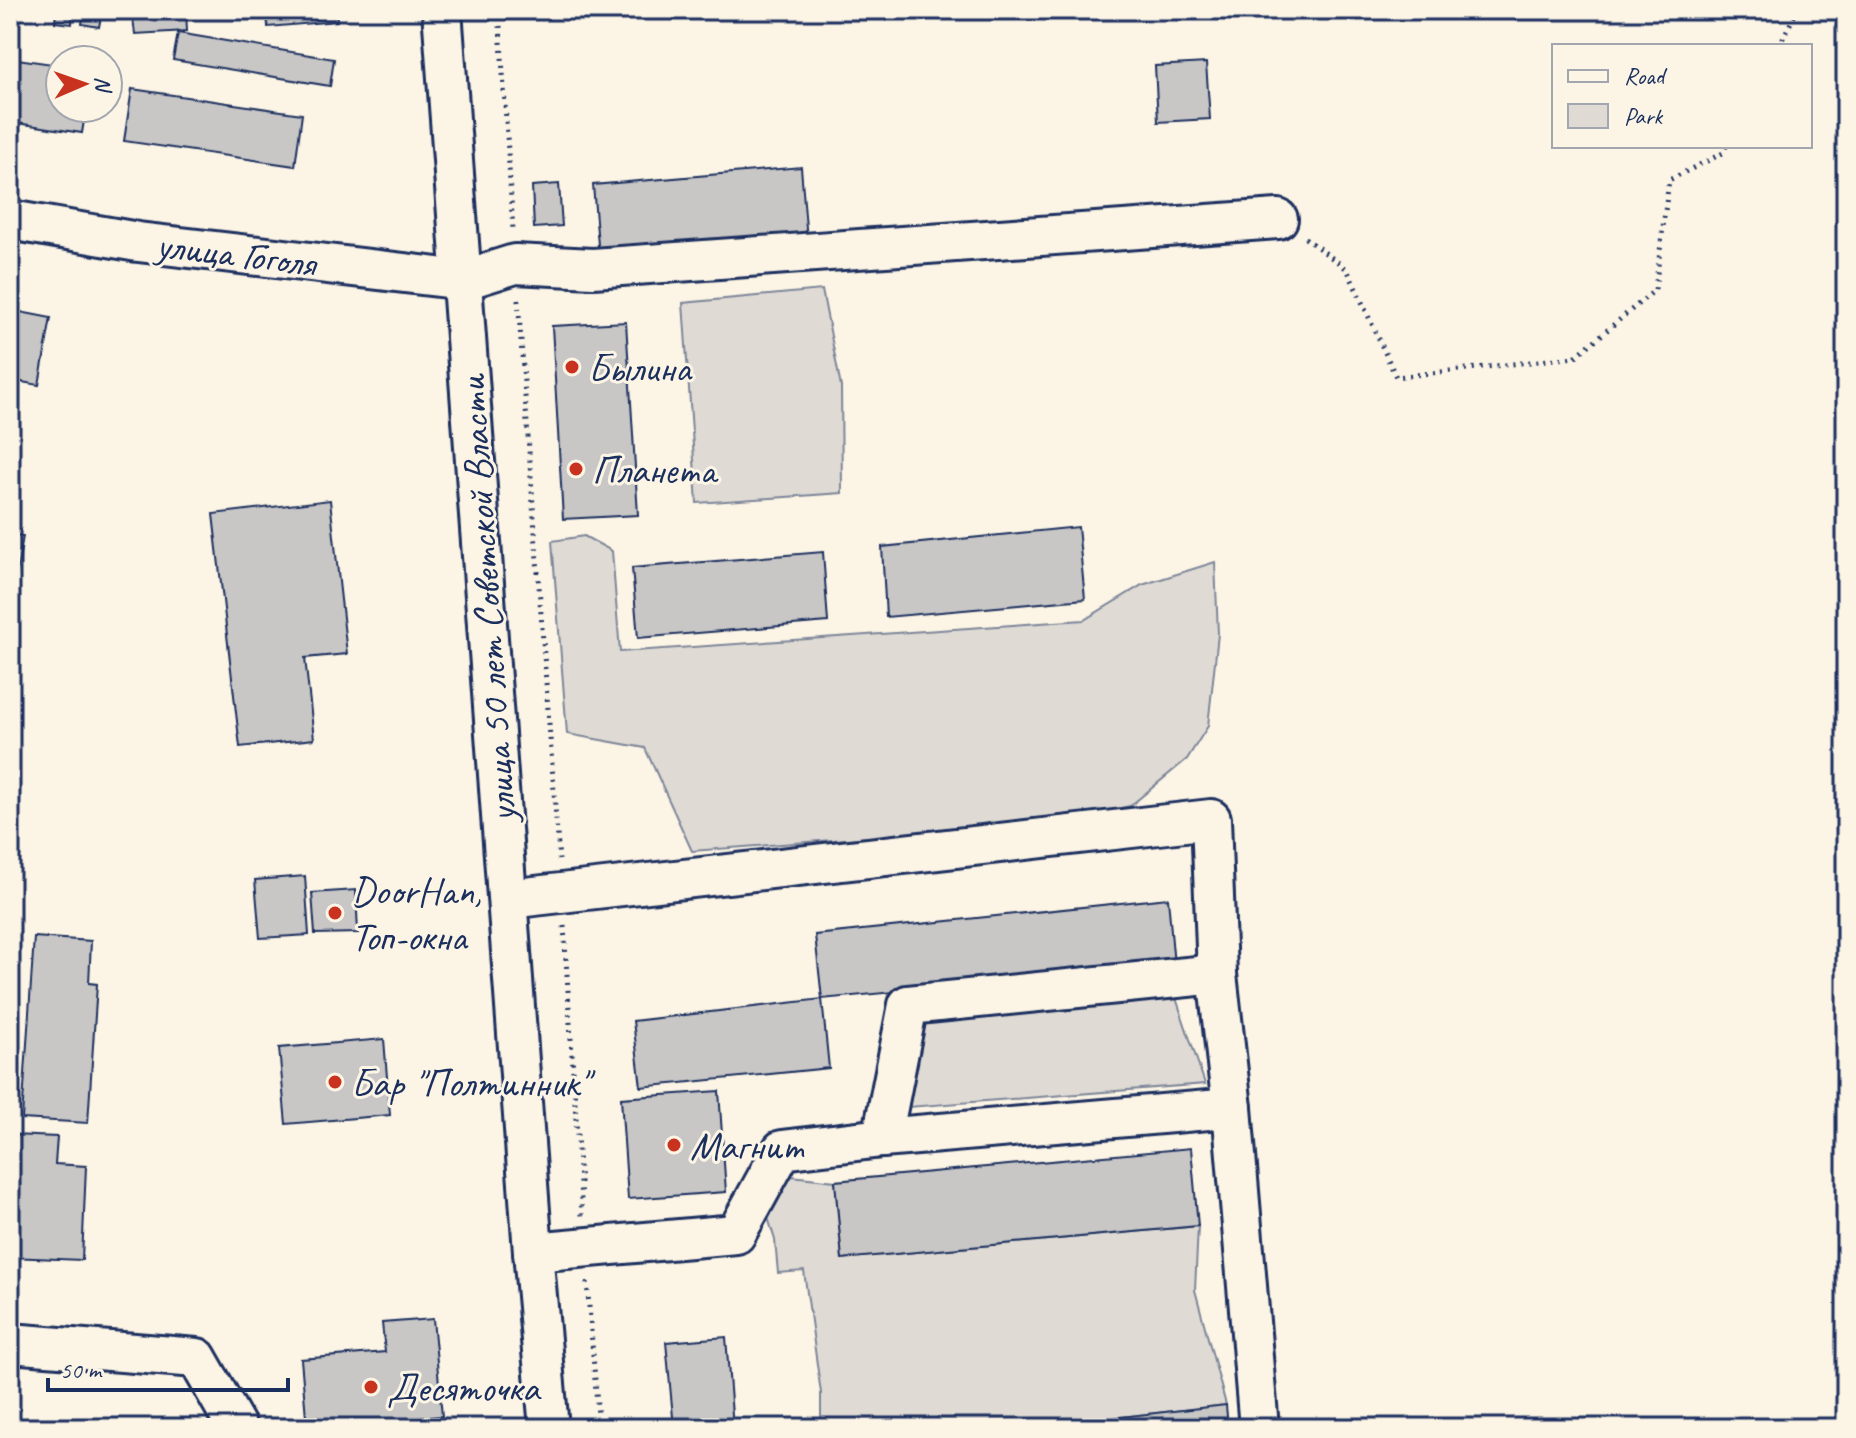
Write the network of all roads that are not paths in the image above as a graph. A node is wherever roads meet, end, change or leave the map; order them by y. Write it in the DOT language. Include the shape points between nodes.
graph roads {
  1 [pos="442,10"];
  2 [pos="1278,219"];
  3 [pos="10,220"];
  4 [pos="464,280"];
  5 [pos="508,899"];
  6 [pos="1217,974"];
  7 [pos="1232,1108"];
  8 [pos="882,1138"];
  9 [pos="533,1252"];
  10 [pos="10,1343"];
  11 [pos="237,1428"];
  12 [pos="549,1428"];
  13 [pos="1259,1428"];
  1 -- 4 [label="street, улица 50 лет Советской Власти"];
  2 -- 4 [label="street" via="593,268 515,264"];
  3 -- 4 [label="street, улица Гоголя" via="138,242"];
  4 -- 5 [label="street, улица 50 лет Советской Власти"];
  5 -- 6 [label="street" via="1211,819"];
  5 -- 9 [label="street, улица 50 лет Советской Власти"];
  6 -- 7 [label="street"];
  6 -- 8 [label="street" via="908,1005"];
  7 -- 8 [label="street"];
  7 -- 13 [label="street"];
  8 -- 9 [label="street" via="782,1150 736,1234"];
  9 -- 12 [label="street, улица 50 лет Советской Власти"];
  10 -- 11 [label="street" via="197,1358"];
}
